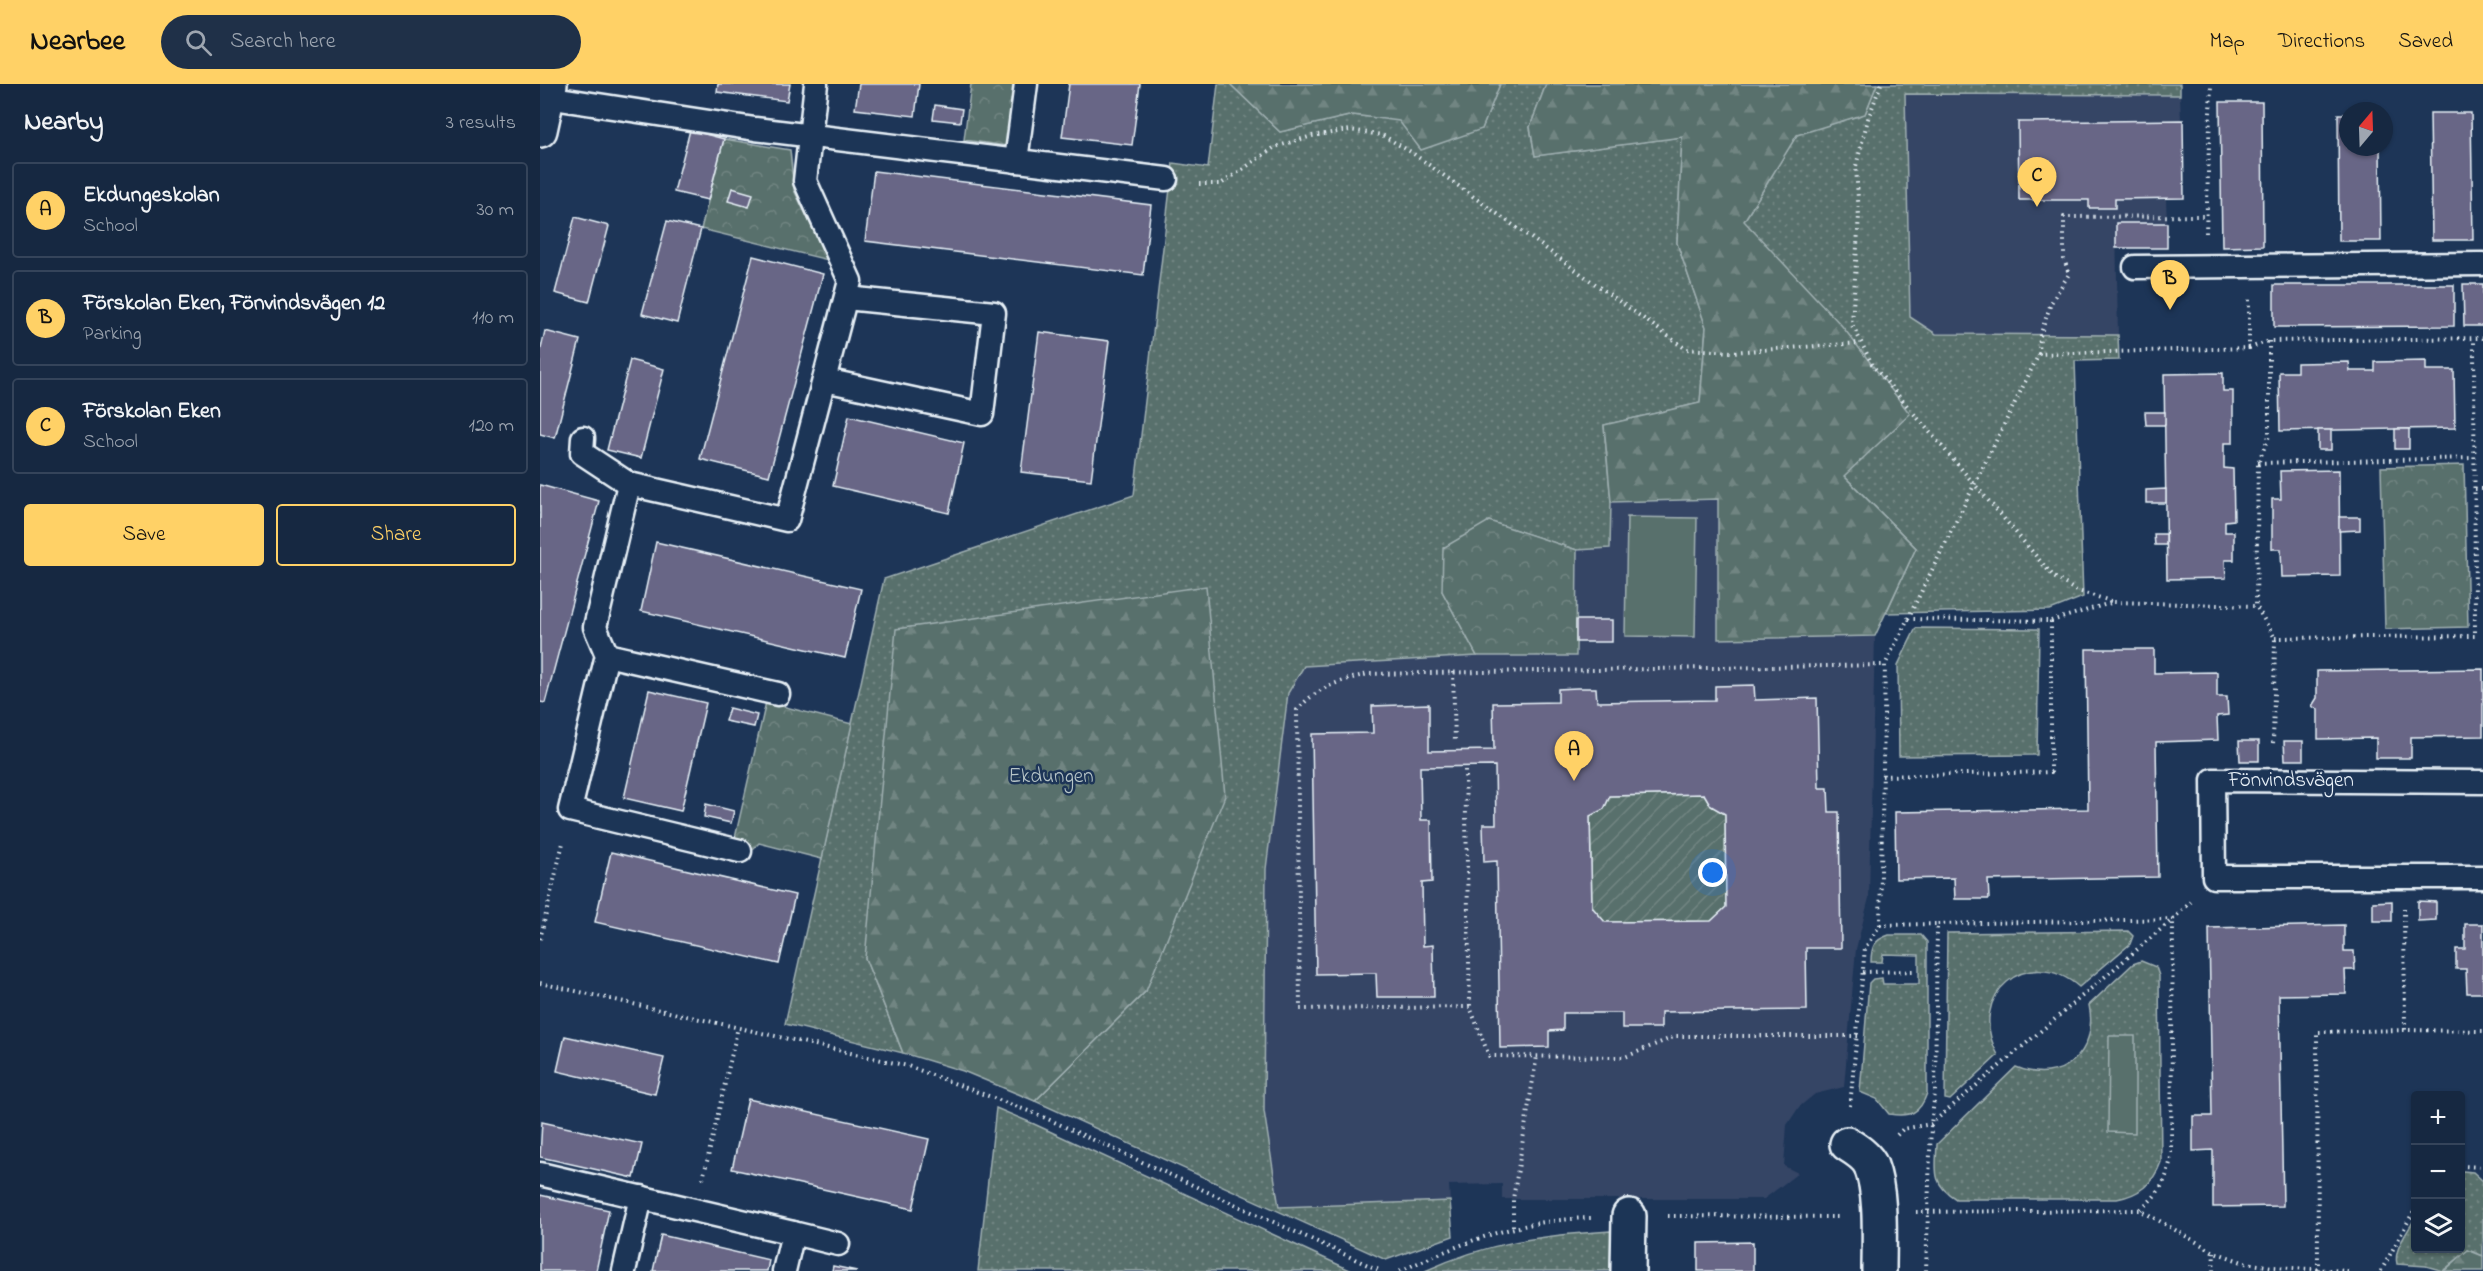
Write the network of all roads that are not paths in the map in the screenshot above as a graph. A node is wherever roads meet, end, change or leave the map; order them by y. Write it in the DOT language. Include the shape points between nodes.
graph roads {
  1 [pos="816,84"];
  2 [pos="1026,84"];
  3 [pos="546,92"];
  4 [pos="540,130"];
  5 [pos="809,136"];
  6 [pos="1016,161"];
  7 [pos="1166,179"];
  8 [pos="2483,264"];
  9 [pos="2135,267"];
  10 [pos="846,298"];
  11 [pos="825,380"];
  12 [pos="583,438"];
  13 [pos="629,484"];
  14 [pos="607,655"];
  15 [pos="778,694"];
  16 [pos="2483,782"];
  17 [pos="740,851"];
  18 [pos="2483,877"];
  19 [pos="1846,1144"];
  20 [pos="540,1174"];
  21 [pos="641,1197"];
  22 [pos="1629,1216"];
  23 [pos="793,1233"];
  24 [pos="838,1244"];
  25 [pos="624,1271"];
  26 [pos="784,1271"];
  27 [pos="1628,1271"];
  28 [pos="1879,1271"];
  1 -- 5 [label="lane"];
  2 -- 6 [label="lane"];
  3 -- 4 [label="street"];
  3 -- 5 [label="lane"];
  5 -- 6 [label="lane"];
  5 -- 10 [label="lane" via="805,181 850,281"];
  6 -- 7 [label="lane"];
  8 -- 9 [label="lane"];
  10 -- 11 [label="lane"];
  10 -- 11 [label="lane" via="994,313 982,414"];
  11 -- 13 [label="lane" via="787,520"];
  12 -- 13 [label="lane" via="582,453"];
  13 -- 14 [label="lane" via="595,627"];
  14 -- 15 [label="lane"];
  14 -- 17 [label="lane" via="570,810"];
  16 -- 18 [label="lane, Fönvindsvägen" via="2213,780 2214,877"];
  19 -- 28 [label="street" via="1871,1165 1879,1214"];
  20 -- 21 [label="lane"];
  21 -- 23 [label="lane"];
  21 -- 25 [label="lane"];
  22 -- 27 [label="street"];
  23 -- 24 [label="lane"];
  23 -- 26 [label="lane"];
}
